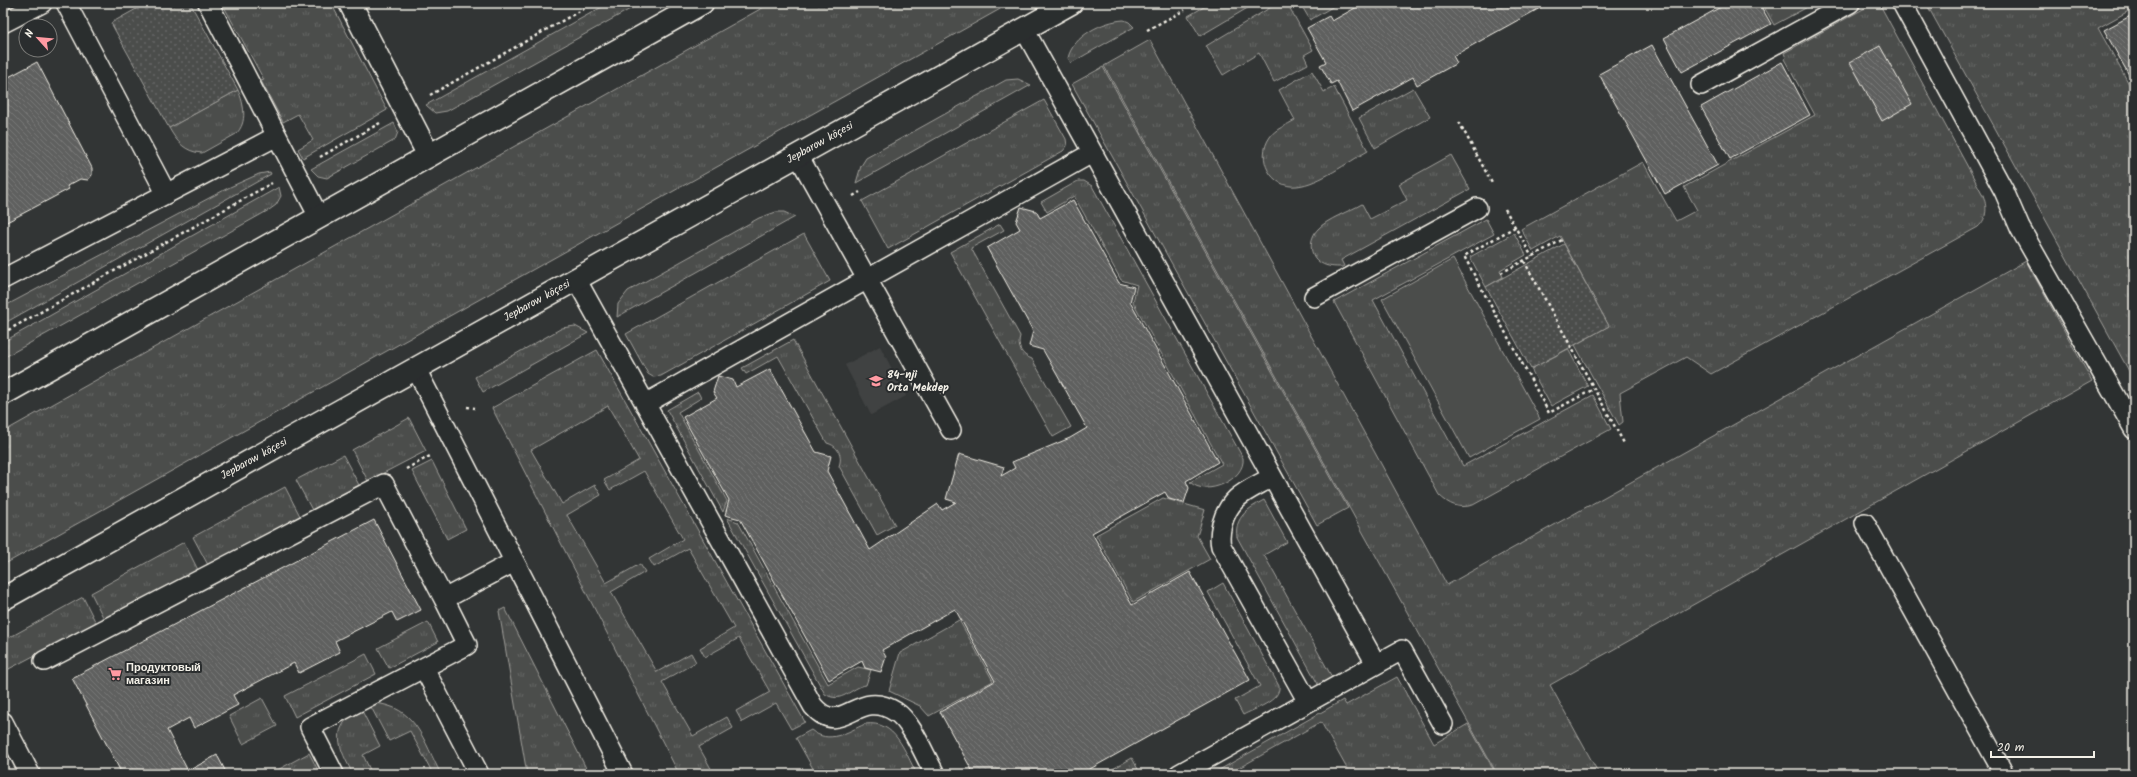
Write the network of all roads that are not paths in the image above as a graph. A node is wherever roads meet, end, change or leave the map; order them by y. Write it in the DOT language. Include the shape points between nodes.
graph roads {
  1 [pos="42,3"];
  2 [pos="66,3"];
  3 [pos="208,3"];
  4 [pos="350,3"];
  5 [pos="702,3"];
  6 [pos="1071,3"];
  7 [pos="1850,3"];
  8 [pos="1902,3"];
  9 [pos="3,23"];
  10 [pos="1024,29"];
  11 [pos="1701,84"];
  12 [pos="277,136"];
  13 [pos="1092,153"];
  14 [pos="798,155"];
  15 [pos="429,156"];
  16 [pos="166,194"];
  17 [pos="1477,208"];
  18 [pos="319,217"];
  19 [pos="3,279"];
  20 [pos="576,279"];
  21 [pos="867,280"];
  22 [pos="1314,297"];
  23 [pos="416,369"];
  24 [pos="3,394"];
  25 [pos="645,404"];
  26 [pos="2134,429"];
  27 [pos="951,430"];
  28 [pos="1272,477"];
  29 [pos="1865,523"];
  30 [pos="514,562"];
  31 [pos="3,599"];
  32 [pos="444,599"];
  33 [pos="44,661"];
  34 [pos="1376,664"];
  35 [pos="424,668"];
  36 [pos="1308,702"];
  37 [pos="3,722"];
  38 [pos="1443,724"];
  39 [pos="30,774"];
  40 [pos="334,774"];
  41 [pos="479,774"];
  42 [pos="623,774"];
  43 [pos="935,774"];
  44 [pos="1179,774"];
  45 [pos="2004,774"];
  1 -- 9 [label="lane"];
  2 -- 16 [label="lane"];
  3 -- 12 [label="lane"];
  4 -- 15 [label="street"];
  5 -- 15 [label="street"];
  6 -- 10 [label="street, Jepbarow köçesi"];
  7 -- 11 [label="lane"];
  8 -- 26 [label="lane" via="2004,191 2020,228"];
  10 -- 13 [label="lane"];
  10 -- 14 [label="street, Jepbarow köçesi"];
  12 -- 16 [label="lane"];
  12 -- 18 [label="lane"];
  13 -- 21 [label="lane"];
  13 -- 28 [label="lane"];
  14 -- 20 [label="street, Jepbarow köçesi"];
  14 -- 21 [label="lane"];
  15 -- 18 [label="street"];
  16 -- 19 [label="lane"];
  17 -- 22 [label="lane"];
  18 -- 24 [label="street"];
  20 -- 23 [label="street, Jepbarow köçesi"];
  20 -- 25 [label="lane"];
  21 -- 25 [label="lane"];
  21 -- 27 [label="lane"];
  23 -- 30 [label="lane"];
  23 -- 31 [label="street, Jepbarow köçesi"];
  25 -- 43 [label="lane" via="813,706 827,718 836,718 860,706 873,704 897,712 905,721"];
  28 -- 34 [label="lane"];
  28 -- 36 [label="lane" via="1231,503 1226,510 1219,538 1221,546"];
  29 -- 45 [label="lane"];
  30 -- 32 [label="lane"];
  30 -- 42 [label="lane"];
  32 -- 33 [label="lane" via="384,484"];
  32 -- 35 [label="lane" via="467,645"];
  34 -- 36 [label="lane"];
  34 -- 38 [label="lane" via="1402,650"];
  35 -- 40 [label="lane" via="310,727"];
  35 -- 41 [label="lane"];
  36 -- 44 [label="lane"];
  37 -- 39 [label="lane"];
}
